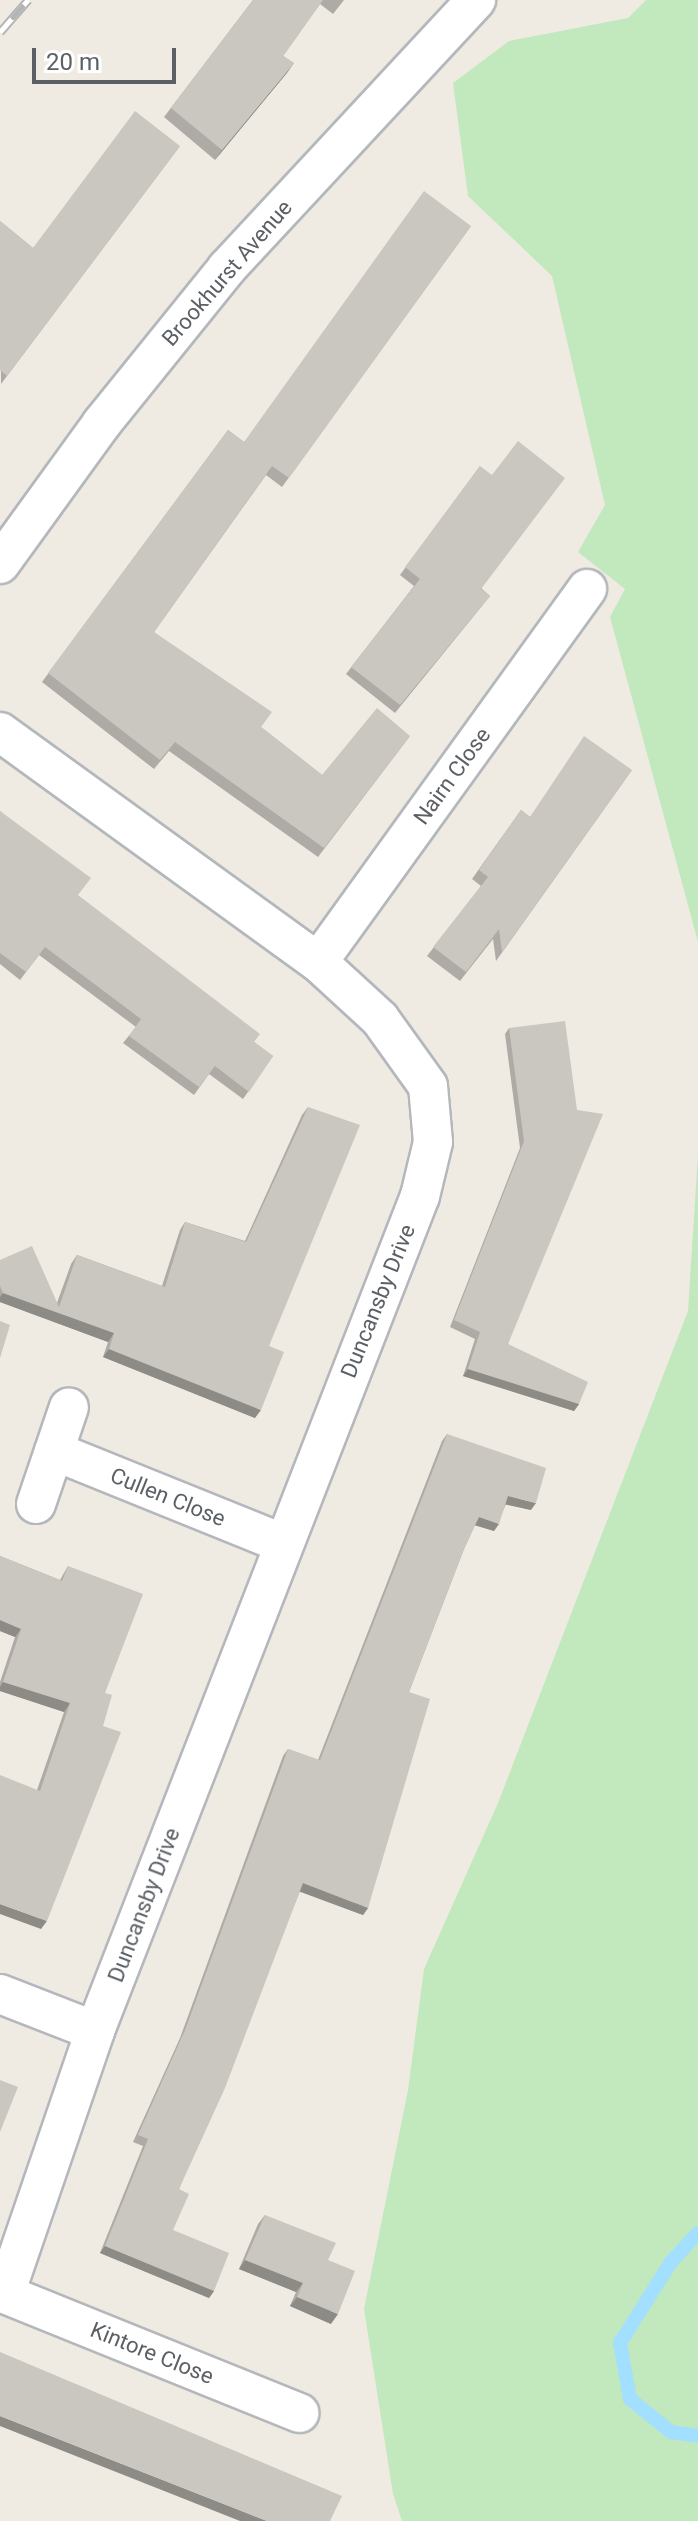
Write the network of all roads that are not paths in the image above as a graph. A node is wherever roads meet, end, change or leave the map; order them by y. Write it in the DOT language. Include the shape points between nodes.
graph roads {
  1 [pos="476,0"];
  2 [pos="0,564"];
  3 [pos="587,589"];
  4 [pos="0,732"];
  5 [pos="318,962"];
  6 [pos="69,1407"];
  7 [pos="54,1451"];
  8 [pos="36,1504"];
  9 [pos="282,1543"];
  10 [pos="0,1994"];
  11 [pos="95,2031"];
  12 [pos="2,2293"];
  13 [pos="300,2413"];
  1 -- 2 [label="street, Brookhurst Avenue" via="227,268 102,423"];
  3 -- 5 [label="street, Nairn Close"];
  4 -- 5 [label="street, Duncansby Drive"];
  5 -- 9 [label="street, Duncansby Drive" via="407,1052 428,1086 433,1142 420,1196"];
  6 -- 7 [label="street"];
  7 -- 8 [label="street"];
  7 -- 9 [label="street, Cullen Close"];
  9 -- 11 [label="street, Duncansby Drive"];
  10 -- 11 [label="street"];
  11 -- 12 [label="street, Kintore Close"];
  12 -- 13 [label="street, Kintore Close"];
}
